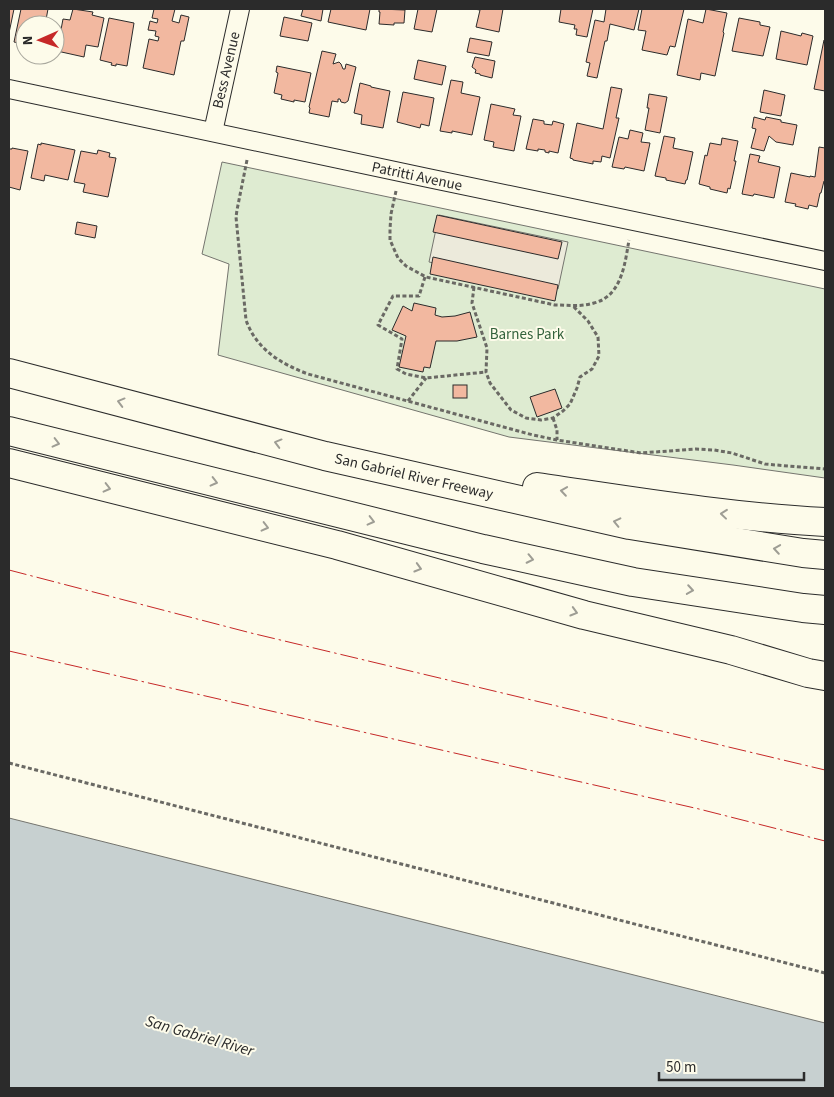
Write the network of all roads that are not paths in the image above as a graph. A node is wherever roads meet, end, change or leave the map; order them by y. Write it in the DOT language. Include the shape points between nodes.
graph roads {
  1 [pos="240,9"];
  2 [pos="9,89"];
  3 [pos="213,132"];
  4 [pos="825,261"];
  5 [pos="9,373"];
  6 [pos="9,431"];
  7 [pos="325,456"];
  8 [pos="9,464"];
  9 [pos="825,522"];
  10 [pos="825,555"];
  11 [pos="825,610"];
  12 [pos="731,650"];
  13 [pos="825,662"];
  14 [pos="825,676"];
  1 -- 3 [label="street, Bess Avenue"];
  2 -- 3 [label="street, Patritti Avenue"];
  3 -- 4 [label="street, Patritti Avenue"];
  7 -- 5 [label="highway, San Gabriel River Freeway, one-way"];
  6 -- 11 [label="highway, one-way" via="483,549 633,582"];
  9 -- 7 [label="highway, one-way" via="699,511"];
  10 -- 7 [label="highway, San Gabriel River Freeway, one-way" via="630,525"];
  8 -- 12 [label="highway, one-way" via="337,545 584,615"];
  12 -- 13 [label="highway"];
  12 -- 14 [label="highway"];
}
